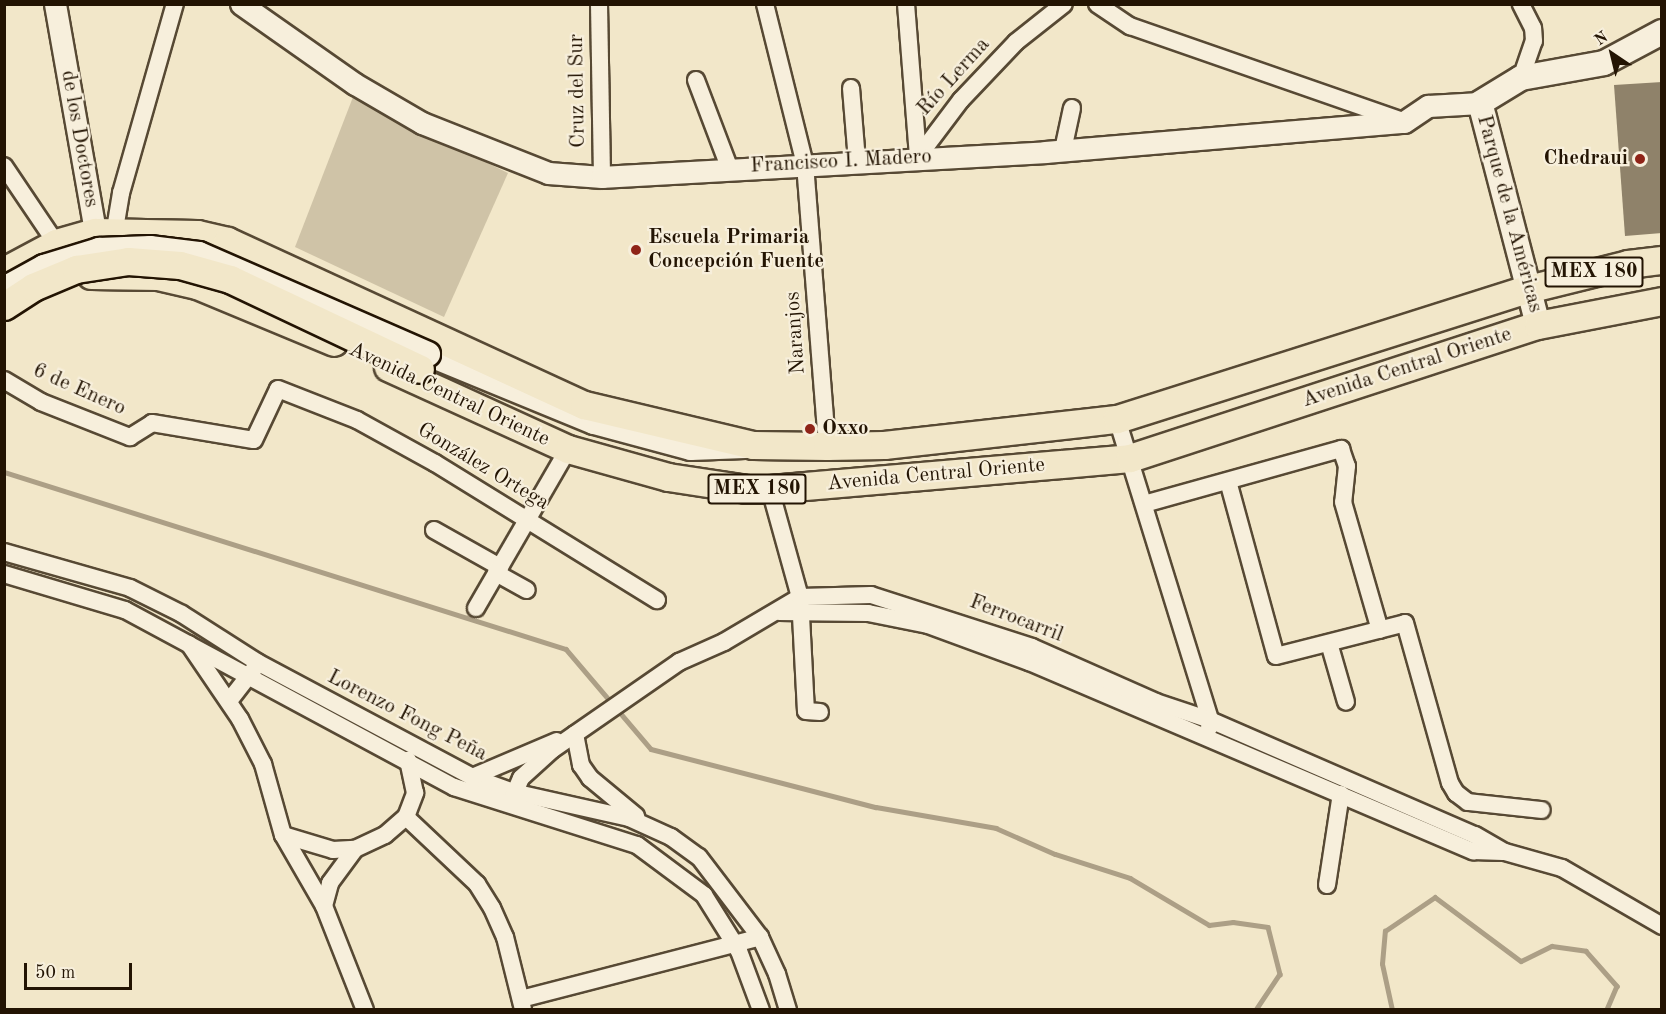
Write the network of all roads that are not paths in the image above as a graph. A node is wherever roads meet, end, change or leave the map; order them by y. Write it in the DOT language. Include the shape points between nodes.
graph roads {
  1 [pos="55,4"];
  2 [pos="175,4"];
  3 [pos="241,4"];
  4 [pos="599,4"];
  5 [pos="765,4"];
  6 [pos="906,4"];
  7 [pos="1064,4"];
  8 [pos="1097,4"];
  9 [pos="1521,4"];
  10 [pos="1662,32"];
  11 [pos="1521,78"];
  12 [pos="696,80"];
  13 [pos="851,88"];
  14 [pos="1480,103"];
  15 [pos="1072,108"];
  16 [pos="1404,122"];
  17 [pos="1063,150"];
  18 [pos="918,157"];
  19 [pos="857,161"];
  20 [pos="805,164"];
  21 [pos="4,166"];
  22 [pos="729,167"];
  23 [pos="602,177"];
  24 [pos="105,231"];
  25 [pos="57,243"];
  26 [pos="1662,260"];
  27 [pos="4,271"];
  28 [pos="100,274"];
  29 [pos="4,289"];
  30 [pos="1528,289"];
  31 [pos="1662,301"];
  32 [pos="4,306"];
  33 [pos="4,317"];
  34 [pos="1538,325"];
  35 [pos="424,361"];
  36 [pos="4,380"];
  37 [pos="278,389"];
  38 [pos="1117,419"];
  39 [pos="753,445"];
  40 [pos="827,446"];
  41 [pos="568,449"];
  42 [pos="602,457"];
  43 [pos="1130,458"];
  44 [pos="1228,481"];
  45 [pos="770,489"];
  46 [pos="1143,504"];
  47 [pos="527,520"];
  48 [pos="434,530"];
  49 [pos="4,552"];
  50 [pos="498,570"];
  51 [pos="4,574"];
  52 [pos="130,588"];
  53 [pos="527,590"];
  54 [pos="657,600"];
  55 [pos="800,605"];
  56 [pos="476,608"];
  57 [pos="125,610"];
  58 [pos="1380,630"];
  59 [pos="186,641"];
  60 [pos="1329,643"];
  61 [pos="253,669"];
  62 [pos="229,701"];
  63 [pos="1346,702"];
  64 [pos="820,712"];
  65 [pos="1209,728"];
  66 [pos="581,729"];
  67 [pos="399,740"];
  68 [pos="410,766"];
  69 [pos="472,777"];
  70 [pos="1341,794"];
  71 [pos="511,798"];
  72 [pos="1542,810"];
  73 [pos="406,817"];
  74 [pos="649,825"];
  75 [pos="283,835"];
  76 [pos="355,849"];
  77 [pos="1505,852"];
  78 [pos="1327,885"];
  79 [pos="324,906"];
  80 [pos="1662,926"];
  81 [pos="760,937"];
  82 [pos="736,944"];
  83 [pos="522,1004"];
  84 [pos="365,1010"];
  85 [pos="761,1010"];
  86 [pos="788,1010"];
  1 -- 24 [label="street, de los Doctores"];
  2 -- 24 [label="street"];
  3 -- 23 [label="street, Francisco I. Madero" via="356,84 422,123 548,173"];
  4 -- 23 [label="street, Cruz del Sur"];
  5 -- 20 [label="street, Naranjos"];
  6 -- 18 [label="street, Río Lerma"];
  7 -- 18 [label="street, Río Lerma" via="1016,42 961,100"];
  8 -- 16 [label="street" via="1130,26"];
  9 -- 11 [label="street" via="1533,28 1534,41"];
  10 -- 11 [label="main road" via="1604,63"];
  11 -- 14 [label="main road"];
  12 -- 22 [label="street"];
  13 -- 19 [label="street"];
  14 -- 16 [label="street, Francisco I. Madero" via="1428,106"];
  14 -- 30 [label="main road, Parque de la Américas"];
  15 -- 17 [label="street"];
  16 -- 17 [label="street, Francisco I. Madero"];
  17 -- 18 [label="street, Francisco I. Madero"];
  18 -- 19 [label="street, Francisco I. Madero"];
  19 -- 20 [label="street, Francisco I. Madero"];
  20 -- 22 [label="street, Francisco I. Madero"];
  20 -- 40 [label="street, Naranjos"];
  21 -- 25 [label="street"];
  22 -- 23 [label="street, Francisco I. Madero"];
  24 -- 25 [label="main road, Avenida Central Oriente / MEX 180"];
  24 -- 28 [label="street, de los Doctores"];
  24 -- 39 [label="main road, Avenida Central Oriente / MEX 180" via="170,231 227,241 584,405"];
  25 -- 27 [label="main road, Avenida Central Oriente / MEX 180"];
  26 -- 30 [label="main road, MEX 180"];
  28 -- 33 [label="main road, Avenida Central Oriente / MEX 180" via="28,301"];
  28 -- 41 [label="main road, Avenida Central Oriente / MEX 180" via="158,276 197,285 303,328"];
  29 -- 35 [label="main road, bridge" via="44,267 99,250 150,248 199,254"];
  30 -- 34 [label="main road, Parque de la Américas"];
  30 -- 38 [label="main road, Avenida Central Oriente / MEX 180"];
  31 -- 34 [label="main road, MEX 180"];
  32 -- 35 [label="main road, bridge" via="33,287 76,269 128,261 180,265 230,279"];
  34 -- 43 [label="main road, Avenida Central Oriente / MEX 180"];
  35 -- 39 [label="main road" via="594,422 691,448"];
  35 -- 42 [label="main road"];
  36 -- 37 [label="street, 6 de Enero" via="40,402 130,437 152,423 254,440"];
  37 -- 47 [label="street, González Ortega" via="357,420"];
  38 -- 40 [label="main road, Avenida Central Oriente / MEX 180" via="884,445"];
  38 -- 43 [label="street"];
  39 -- 40 [label="main road, Avenida Central Oriente / MEX 180"];
  41 -- 42 [label="main road, Avenida Central Oriente / MEX 180"];
  41 -- 47 [label="street"];
  42 -- 45 [label="main road, Avenida Central Oriente / MEX 180" via="668,477"];
  43 -- 45 [label="main road, Avenida Central Oriente / MEX 180"];
  43 -- 46 [label="street"];
  44 -- 46 [label="street"];
  44 -- 58 [label="street" via="1341,448 1347,466 1343,502"];
  44 -- 60 [label="street" via="1276,656"];
  45 -- 55 [label="street"];
  46 -- 65 [label="street"];
  47 -- 50 [label="street"];
  47 -- 54 [label="street, González Ortega"];
  48 -- 50 [label="street"];
  49 -- 52 [label="street, Lorenzo Fong Peña"];
  50 -- 53 [label="street"];
  50 -- 56 [label="street"];
  51 -- 57 [label="street, Lorenzo Fong Peña"];
  52 -- 57 [label="street"];
  52 -- 61 [label="street, Lorenzo Fong Peña" via="182,614"];
  55 -- 64 [label="street" via="806,711"];
  55 -- 65 [label="street, Ferrocarril" via="928,625 1029,662 1162,721"];
  55 -- 66 [label="street, Ferrocarril" via="679,662"];
  57 -- 59 [label="street, Lorenzo Fong Peña"];
  58 -- 60 [label="street"];
  58 -- 72 [label="street" via="1405,623 1456,793 1468,802"];
  59 -- 61 [label="street, Lorenzo Fong Peña"];
  59 -- 62 [label="street"];
  60 -- 63 [label="street"];
  61 -- 62 [label="street"];
  61 -- 67 [label="street, Lorenzo Fong Peña"];
  61 -- 68 [label="street, Lorenzo Fong Peña"];
  62 -- 75 [label="street" via="263,764"];
  65 -- 70 [label="street, Ferrocarril"];
  65 -- 77 [label="street, Ferrocarril" via="1474,835"];
  66 -- 69 [label="street, Ferrocarril"];
  66 -- 71 [label="street, Ferrocarril" via="521,778"];
  66 -- 74 [label="street" via="581,765 590,778 605,794"];
  67 -- 68 [label="street"];
  67 -- 69 [label="street, Lorenzo Fong Peña"];
  68 -- 71 [label="street, Lorenzo Fong Peña" via="454,787"];
  68 -- 73 [label="street" via="415,793"];
  69 -- 71 [label="street, Lorenzo Fong Peña"];
  70 -- 77 [label="street, Ferrocarril" via="1473,851"];
  70 -- 78 [label="street"];
  71 -- 74 [label="street, Lorenzo Fong Peña"];
  71 -- 82 [label="street, Lorenzo Fong Peña" via="636,844 704,895"];
  73 -- 76 [label="street" via="385,835"];
  73 -- 83 [label="street" via="477,884 492,908 505,938"];
  74 -- 81 [label="street, Lorenzo Fong Peña" via="699,857"];
  75 -- 76 [label="street" via="315,848"];
  75 -- 79 [label="street"];
  76 -- 79 [label="street" via="336,874"];
  77 -- 80 [label="street, Ferrocarril" via="1562,868"];
  79 -- 84 [label="street"];
  81 -- 82 [label="street"];
  81 -- 86 [label="street, Lorenzo Fong Peña"];
  82 -- 83 [label="street"];
  82 -- 85 [label="street, Lorenzo Fong Peña"];
}
